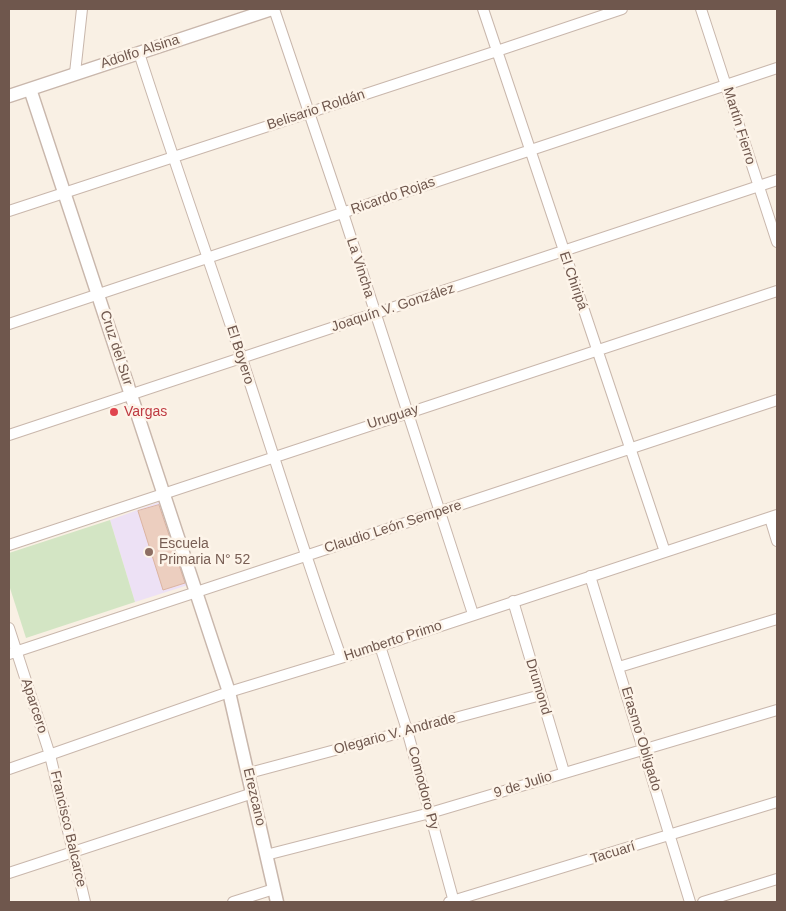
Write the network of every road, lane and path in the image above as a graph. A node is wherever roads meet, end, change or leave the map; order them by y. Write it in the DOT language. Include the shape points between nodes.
graph roads {
  1 [pos="82,9"];
  2 [pos="273,9"];
  3 [pos="483,9"];
  4 [pos="622,9"];
  5 [pos="701,9"];
  6 [pos="497,51"];
  7 [pos="139,53"];
  8 [pos="777,68"];
  9 [pos="75,73"];
  10 [pos="726,84"];
  11 [pos="30,89"];
  12 [pos="9,96"];
  13 [pos="308,113"];
  14 [pos="531,150"];
  15 [pos="173,157"];
  16 [pos="777,180"];
  17 [pos="758,186"];
  18 [pos="64,192"];
  19 [pos="9,211"];
  20 [pos="343,213"];
  21 [pos="777,242"];
  22 [pos="563,251"];
  23 [pos="207,257"];
  24 [pos="777,291"];
  25 [pos="98,294"];
  26 [pos="375,314"];
  27 [pos="9,324"];
  28 [pos="597,350"];
  29 [pos="241,358"];
  30 [pos="131,394"];
  31 [pos="777,400"];
  32 [pos="408,412"];
  33 [pos="9,435"];
  34 [pos="630,449"];
  35 [pos="274,456"];
  36 [pos="164,494"];
  37 [pos="441,511"];
  38 [pos="774,517"];
  39 [pos="777,541"];
  40 [pos="9,545"];
  41 [pos="664,552"];
  42 [pos="305,556"];
  43 [pos="590,576"];
  44 [pos="196,592"];
  45 [pos="513,602"];
  46 [pos="474,614"];
  47 [pos="777,619"];
  48 [pos="9,628"];
  49 [pos="380,646"];
  50 [pos="13,653"];
  51 [pos="341,658"];
  52 [pos="619,668"];
  53 [pos="229,692"];
  54 [pos="541,695"];
  55 [pos="777,710"];
  56 [pos="407,730"];
  57 [pos="644,750"];
  58 [pos="50,755"];
  59 [pos="9,769"];
  60 [pos="564,772"];
  61 [pos="249,773"];
  62 [pos="253,793"];
  63 [pos="777,802"];
  64 [pos="430,813"];
  65 [pos="670,836"];
  66 [pos="74,852"];
  67 [pos="266,855"];
  68 [pos="9,873"];
  69 [pos="777,879"];
  70 [pos="274,889"];
  71 [pos="85,902"];
  72 [pos="233,902"];
  73 [pos="277,902"];
  74 [pos="452,902"];
  75 [pos="690,902"];
  76 [pos="703,902"];
  1 -- 9 [label="street"];
  2 -- 7 [label="street, Adolfo Alsina"];
  2 -- 13 [label="street, La Vincha"];
  3 -- 6 [label="street, El Chiripá"];
  4 -- 6 [label="street, Belisario Roldán"];
  5 -- 10 [label="street, Martín Fierro"];
  6 -- 13 [label="street, Belisario Roldán"];
  6 -- 14 [label="street, El Chiripá"];
  7 -- 9 [label="street, Adolfo Alsina"];
  7 -- 15 [label="street, El Boyero"];
  8 -- 10 [label="street, Ricardo Rojas"];
  9 -- 11 [label="street, Adolfo Alsina"];
  10 -- 14 [label="street, Ricardo Rojas"];
  10 -- 17 [label="street, Martín Fierro"];
  11 -- 12 [label="street, Adolfo Alsina"];
  11 -- 18 [label="street, Cruz del Sur"];
  13 -- 15 [label="street, Belisario Roldán"];
  13 -- 20 [label="street, La Vincha"];
  14 -- 20 [label="street, Ricardo Rojas"];
  14 -- 22 [label="street, El Chiripá"];
  15 -- 18 [label="street, Belisario Roldán"];
  15 -- 23 [label="street, El Boyero"];
  16 -- 17 [label="street, Joaquín V. González"];
  17 -- 21 [label="street, Martín Fierro"];
  17 -- 22 [label="street, Joaquín V. González"];
  18 -- 19 [label="street, Belisario Roldán"];
  18 -- 25 [label="street, Cruz del Sur"];
  20 -- 23 [label="street, Ricardo Rojas"];
  20 -- 26 [label="street, La Vincha"];
  22 -- 26 [label="street, Joaquín V. González"];
  22 -- 28 [label="street, El Chiripá"];
  23 -- 25 [label="street, Ricardo Rojas"];
  23 -- 29 [label="street, El Boyero"];
  24 -- 28 [label="street, Uruguay"];
  25 -- 27 [label="street, Ricardo Rojas"];
  25 -- 30 [label="street, Cruz del Sur"];
  26 -- 29 [label="street, Joaquín V. González"];
  26 -- 32 [label="street, La Vincha"];
  28 -- 32 [label="street, Uruguay"];
  28 -- 34 [label="street, El Chiripá"];
  29 -- 30 [label="street, Joaquín V. González"];
  29 -- 35 [label="street, El Boyero"];
  30 -- 33 [label="street, Joaquín V. González"];
  30 -- 36 [label="street, Cruz del Sur"];
  31 -- 34 [label="street, Claudio León Sempere"];
  32 -- 35 [label="street, Uruguay"];
  32 -- 37 [label="street, La Vincha"];
  34 -- 37 [label="street, Claudio León Sempere"];
  34 -- 41 [label="street, El Chiripá"];
  35 -- 36 [label="street, Uruguay"];
  35 -- 42 [label="street, El Boyero"];
  36 -- 40 [label="street, Uruguay"];
  36 -- 44 [label="street, Cruz del Sur"];
  37 -- 42 [label="street, Claudio León Sempere"];
  37 -- 46 [label="street, La Vincha"];
  38 -- 39 [label="street"];
  38 -- 41 [label="street, Humberto Primo"];
  41 -- 43 [label="street, Humberto Primo"];
  42 -- 44 [label="street, Claudio León Sempere"];
  42 -- 51 [label="street, El Boyero"];
  43 -- 45 [label="street, Humberto Primo"];
  43 -- 52 [label="street, Erasmo Obligado"];
  44 -- 50 [label="street, Claudio León Sempere"];
  44 -- 53 [label="street, Cruz del Sur"];
  45 -- 46 [label="street, Humberto Primo"];
  45 -- 54 [label="street, Drumond"];
  46 -- 49 [label="street, Humberto Primo"];
  47 -- 52 [label="street"];
  48 -- 50 [label="street, Aparcero"];
  49 -- 51 [label="street, Humberto Primo"];
  49 -- 56 [label="street, Comodoro Py"];
  50 -- 58 [label="street, Aparcero"];
  51 -- 53 [label="street, Humberto Primo"];
  52 -- 57 [label="street, Erasmo Obligado"];
  53 -- 58 [label="street, Humberto Primo"];
  53 -- 61 [label="street, Erezcano"];
  54 -- 56 [label="street, Olegario V. Andrade"];
  54 -- 60 [label="street, Drumond"];
  55 -- 57 [label="street, 9 de Julio"];
  56 -- 61 [label="street, Olegario V. Andrade"];
  56 -- 64 [label="street, Comodoro Py"];
  57 -- 60 [label="street, 9 de Julio"];
  57 -- 65 [label="street, Erasmo Obligado"];
  58 -- 59 [label="street, Humberto Primo"];
  58 -- 66 [label="street, Francisco Balcarce"];
  60 -- 64 [label="street, 9 de Julio"];
  61 -- 62 [label="street, Erezcano"];
  62 -- 66 [label="street"];
  62 -- 67 [label="street, Erezcano"];
  63 -- 65 [label="street, Tacuarí"];
  64 -- 67 [label="street, 9 de Julio"];
  64 -- 74 [label="street, Comodoro Py"];
  65 -- 74 [label="street, Tacuarí"];
  65 -- 75 [label="street, Erasmo Obligado"];
  66 -- 68 [label="street"];
  66 -- 71 [label="street, Francisco Balcarce"];
  67 -- 70 [label="street, Erezcano"];
  69 -- 76 [label="street"];
  70 -- 72 [label="street"];
  70 -- 73 [label="street, Erezcano"];
}
